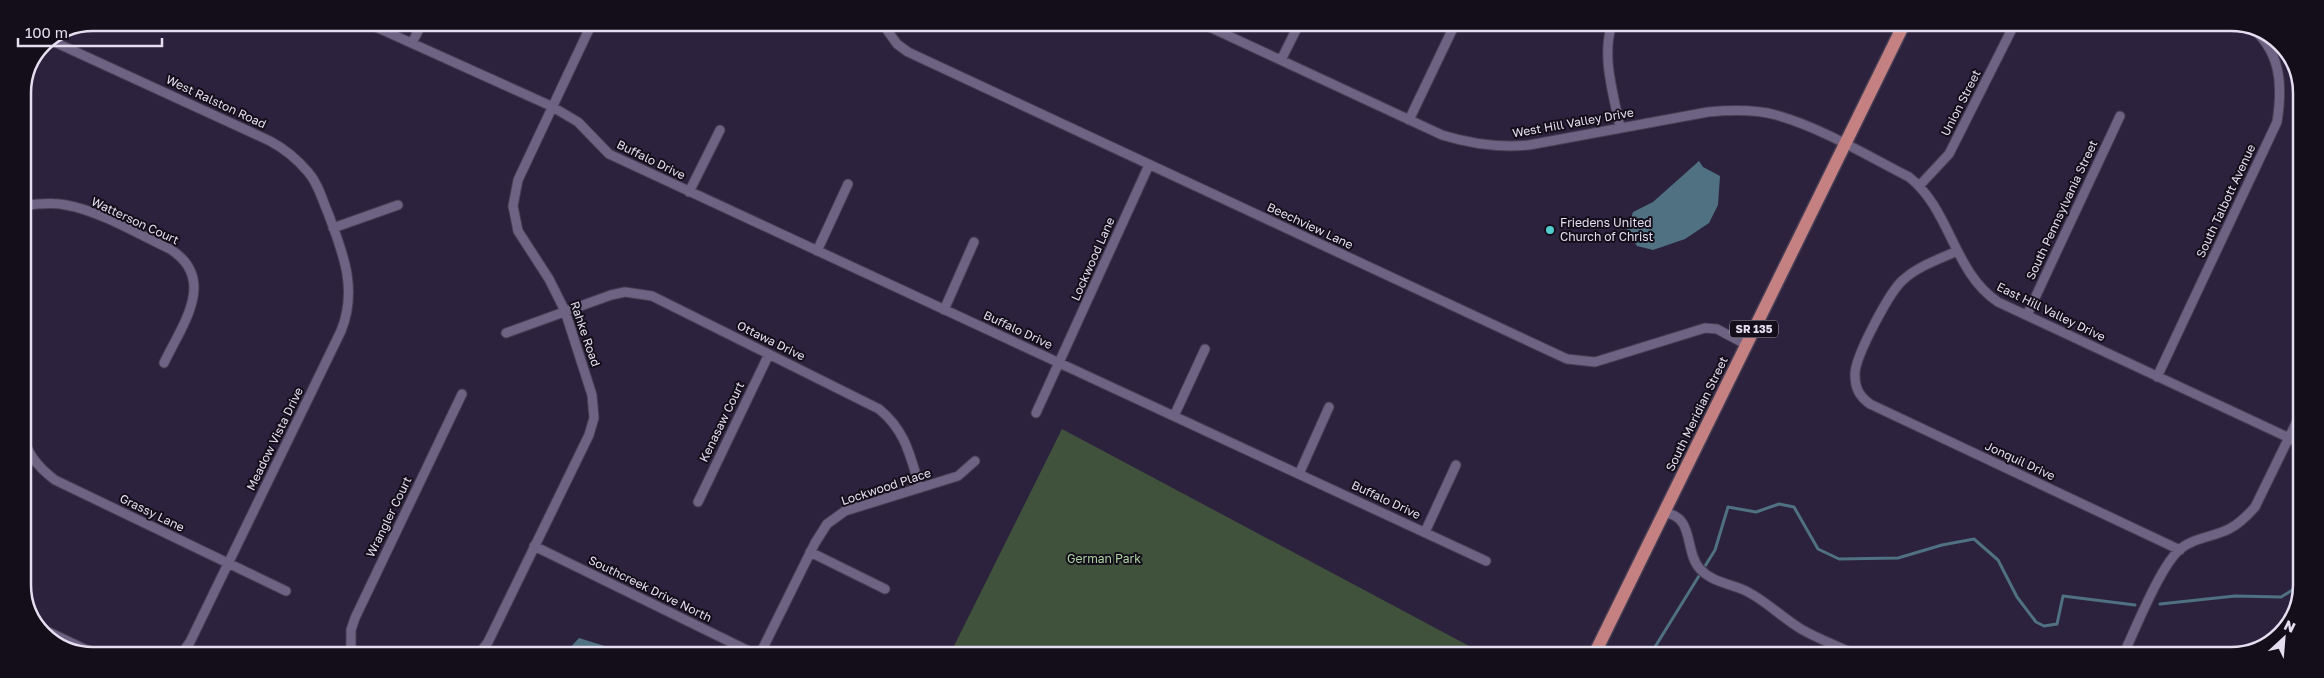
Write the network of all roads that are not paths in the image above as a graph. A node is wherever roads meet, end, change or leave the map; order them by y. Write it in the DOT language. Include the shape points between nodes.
graph roads {
  1 [pos="386,31"];
  2 [pos="418,31"];
  3 [pos="588,31"];
  4 [pos="888,31"];
  5 [pos="1218,31"];
  6 [pos="1296,31"];
  7 [pos="1452,31"];
  8 [pos="1610,31"];
  9 [pos="1901,31"];
  10 [pos="2011,31"];
  11 [pos="2262,40"];
  12 [pos="57,43"];
  13 [pos="412,43"];
  14 [pos="1281,60"];
  15 [pos="551,106"];
  16 [pos="2120,116"];
  17 [pos="1408,120"];
  18 [pos="1620,128"];
  19 [pos="720,130"];
  20 [pos="1845,145"];
  21 [pos="1149,165"];
  22 [pos="848,184"];
  23 [pos="1920,185"];
  24 [pos="689,192"];
  25 [pos="31,204"];
  26 [pos="398,204"];
  27 [pos="334,228"];
  28 [pos="974,242"];
  29 [pos="817,251"];
  30 [pos="1957,251"];
  31 [pos="944,310"];
  32 [pos="565,311"];
  33 [pos="2026,315"];
  34 [pos="506,333"];
  35 [pos="1746,345"];
  36 [pos="1205,349"];
  37 [pos="769,354"];
  38 [pos="164,363"];
  39 [pos="1059,363"];
  40 [pos="2157,377"];
  41 [pos="462,394"];
  42 [pos="1329,407"];
  43 [pos="1036,413"];
  44 [pos="1174,416"];
  45 [pos="2293,428"];
  46 [pos="2288,438"];
  47 [pos="2293,440"];
  48 [pos="31,454"];
  49 [pos="976,461"];
  50 [pos="1456,465"];
  51 [pos="1299,474"];
  52 [pos="920,488"];
  53 [pos="698,502"];
  54 [pos="1664,513"];
  55 [pos="1424,532"];
  56 [pos="534,546"];
  57 [pos="2180,550"];
  58 [pos="810,552"];
  59 [pos="1486,560"];
  60 [pos="229,563"];
  61 [pos="885,589"];
  62 [pos="286,590"];
  63 [pos="186,647"];
  64 [pos="350,647"];
  65 [pos="484,647"];
  66 [pos="740,647"];
  67 [pos="763,647"];
  68 [pos="1598,647"];
  69 [pos="1839,647"];
  70 [pos="2128,647"];
  1 -- 13 [label="street, Buffalo Drive"];
  2 -- 13 [label="street"];
  3 -- 15 [label="street, Rahke Road"];
  4 -- 21 [label="street, Beechview Lane" via="908,52"];
  5 -- 14 [label="street, West Hill Valley Drive"];
  6 -- 14 [label="street"];
  7 -- 17 [label="street"];
  8 -- 18 [label="street" via="1607,54"];
  9 -- 20 [label="main road, South Meridian Street / SR 135"];
  10 -- 23 [label="street, Union Street" via="1949,154"];
  11 -- 40 [label="street, South Talbott Avenue" via="2273,55 2280,77 2277,122"];
  12 -- 27 [label="street, West Ralston Road" via="286,150 311,176"];
  13 -- 15 [label="street, Buffalo Drive"];
  14 -- 17 [label="street, West Hill Valley Drive"];
  15 -- 24 [label="street, Buffalo Drive" via="578,122 609,154"];
  15 -- 32 [label="street, Rahke Road" via="518,180 513,206 518,231"];
  16 -- 33 [label="street, South Pennsylvania Street"];
  17 -- 18 [label="street, West Hill Valley Drive" via="1467,143 1502,147 1529,146"];
  18 -- 20 [label="street, West Hill Valley Drive" via="1734,110 1775,115"];
  19 -- 24 [label="street"];
  20 -- 23 [label="street, East Hill Valley Drive"];
  20 -- 35 [label="main road, South Meridian Street / SR 135"];
  21 -- 35 [label="street, Beechview Lane" via="1567,359 1595,362 1705,328 1717,329"];
  21 -- 39 [label="street, Lockwood Lane"];
  22 -- 29 [label="street"];
  23 -- 30 [label="street, East Hill Valley Drive" via="1936,206"];
  24 -- 29 [label="street, Buffalo Drive"];
  25 -- 38 [label="street, Watterson Court" via="65,204 90,212 182,257 193,272 196,286 192,304"];
  26 -- 27 [label="street"];
  27 -- 60 [label="street, Meadow Vista Drive" via="344,254 349,281 344,322"];
  28 -- 31 [label="street"];
  29 -- 31 [label="street, Buffalo Drive"];
  30 -- 33 [label="street, East Hill Valley Drive" via="1984,293"];
  30 -- 57 [label="street, Jonquil Drive" via="1914,272 1902,280 1891,294 1859,357 1855,372 1856,388 1862,397 1870,404"];
  31 -- 39 [label="street, Buffalo Drive"];
  32 -- 34 [label="street, Ottawa Drive"];
  32 -- 37 [label="street, Ottawa Drive" via="611,295 639,292"];
  32 -- 56 [label="street, Rahke Road" via="592,395 594,418 589,435"];
  33 -- 40 [label="street, East Hill Valley Drive"];
  35 -- 54 [label="main road, South Meridian Street / SR 135"];
  36 -- 44 [label="street"];
  37 -- 52 [label="street, Ottawa Drive" via="879,409 893,420 907,443"];
  37 -- 53 [label="street, Kenasaw Court"];
  39 -- 43 [label="street, Lockwood Lane"];
  39 -- 44 [label="street, Buffalo Drive"];
  40 -- 46 [label="street, East Hill Valley Drive"];
  41 -- 64 [label="street, Wrangler Court" via="355,618"];
  42 -- 51 [label="street"];
  44 -- 51 [label="street, Buffalo Drive"];
  45 -- 46 [label="street"];
  46 -- 47 [label="street, East Hill Valley Drive"];
  46 -- 57 [label="street" via="2246,517 2229,529"];
  48 -- 60 [label="street, Grassy Lane" via="35,462 55,480"];
  49 -- 52 [label="street, Lockwood Place" via="958,476"];
  50 -- 55 [label="street"];
  51 -- 55 [label="street, Buffalo Drive"];
  52 -- 58 [label="street, Lockwood Place" via="845,511 827,524"];
  54 -- 68 [label="main road, South Meridian Street / SR 135"];
  54 -- 69 [label="street" via="1675,516 1684,525 1692,554 1704,573 1745,590 1801,629"];
  55 -- 59 [label="street, Buffalo Drive"];
  56 -- 65 [label="street, Rahke Road"];
  56 -- 66 [label="street, Southcreek Drive North"];
  57 -- 70 [label="street" via="2166,566"];
  58 -- 61 [label="street"];
  58 -- 67 [label="street, Lockwood Place"];
  60 -- 62 [label="street, Grassy Lane"];
  60 -- 63 [label="street, Meadow Vista Drive"];
}
